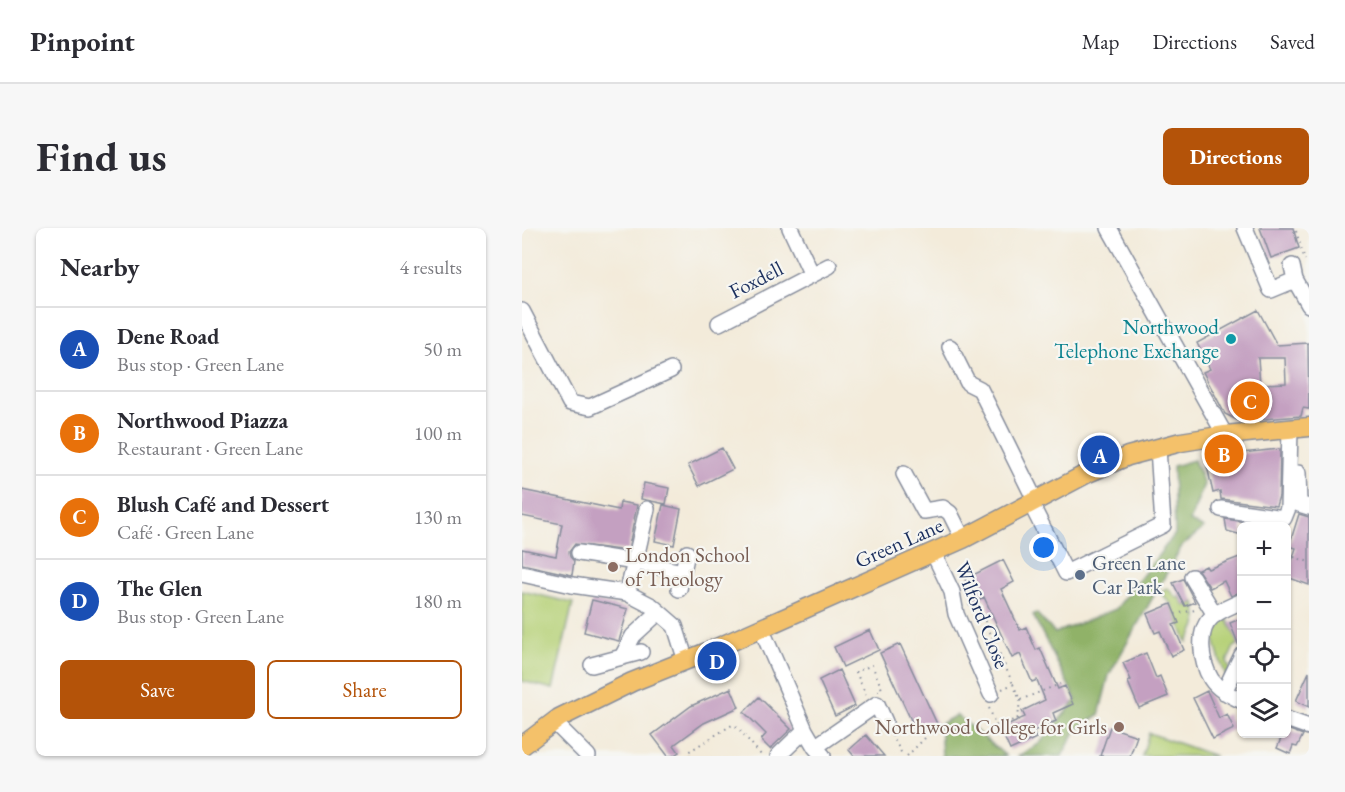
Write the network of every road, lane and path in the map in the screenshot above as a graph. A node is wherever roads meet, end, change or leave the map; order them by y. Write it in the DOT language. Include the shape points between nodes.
graph roads {
  1 [pos="790,228"];
  2 [pos="1109,228"];
  3 [pos="1245,228"];
  4 [pos="1296,231"];
  5 [pos="829,266"];
  6 [pos="1293,273"];
  7 [pos="812,275"];
  8 [pos="1309,305"];
  9 [pos="522,311"];
  10 [pos="718,323"];
  11 [pos="950,346"];
  12 [pos="671,370"];
  13 [pos="1298,428"];
  14 [pos="1225,435"];
  15 [pos="1158,448"];
  16 [pos="904,474"];
  17 [pos="1033,503"];
  18 [pos="1309,507"];
  19 [pos="648,509"];
  20 [pos="1221,509"];
  21 [pos="963,539"];
  22 [pos="933,552"];
  23 [pos="579,553"];
  24 [pos="687,553"];
  25 [pos="1294,557"];
  26 [pos="635,562"];
  27 [pos="1309,562"];
  28 [pos="683,572"];
  29 [pos="522,574"];
  30 [pos="1192,577"];
  31 [pos="679,589"];
  32 [pos="952,592"];
  33 [pos="627,593"];
  34 [pos="1237,602"];
  35 [pos="1212,611"];
  36 [pos="659,612"];
  37 [pos="1175,614"];
  38 [pos="761,628"];
  39 [pos="641,652"];
  40 [pos="622,657"];
  41 [pos="686,660"];
  42 [pos="592,665"];
  43 [pos="1237,666"];
  44 [pos="1013,684"];
  45 [pos="1060,684"];
  46 [pos="1224,692"];
  47 [pos="872,693"];
  48 [pos="991,693"];
  49 [pos="1237,698"];
  50 [pos="1020,700"];
  51 [pos="1291,720"];
  52 [pos="554,722"];
  53 [pos="885,722"];
  54 [pos="1309,727"];
  55 [pos="805,730"];
  56 [pos="928,735"];
  57 [pos="522,746"];
  58 [pos="819,751"];
  59 [pos="588,756"];
  60 [pos="690,756"];
  61 [pos="762,756"];
  62 [pos="778,756"];
  63 [pos="905,756"];
  1 -- 7 [label="street, Foxdell"];
  2 -- 14 [label="street"];
  3 -- 6 [label="street" via="1271,290"];
  4 -- 6 [label="path" via="1306,260"];
  5 -- 7 [label="street, Foxdell"];
  6 -- 8 [label="street"];
  7 -- 10 [label="street, Foxdell"];
  9 -- 12 [label="street" via="570,403 590,407"];
  11 -- 17 [label="street" via="968,383 980,390"];
  13 -- 14 [label="main road, Green Lane"];
  13 -- 18 [label="street" via="1299,504"];
  13 -- 20 [label="street" via="1284,518"];
  14 -- 15 [label="main road, Green Lane"];
  15 -- 17 [label="main road, Green Lane" via="1088,473"];
  15 -- 17 [label="street" via="1163,525 1066,573"];
  16 -- 21 [label="street" via="924,510 942,508 950,513"];
  17 -- 21 [label="main road, Green Lane"];
  19 -- 26 [label="street"];
  21 -- 22 [label="main road, Green Lane"];
  22 -- 32 [label="street, Wilford Close"];
  22 -- 38 [label="main road, Green Lane"];
  23 -- 26 [label="street"];
  24 -- 28 [label="street"];
  25 -- 27 [label="path"];
  26 -- 28 [label="street"];
  26 -- 33 [label="street"];
  28 -- 31 [label="street"];
  29 -- 33 [label="street"];
  30 -- 35 [label="street"];
  32 -- 44 [label="path" via="981,612"];
  32 -- 48 [label="street, Wilford Close" via="956,614"];
  33 -- 36 [label="street"];
  34 -- 35 [label="street"];
  35 -- 37 [label="path"];
  35 -- 46 [label="street" via="1201,648 1211,679"];
  36 -- 40 [label="street" via="633,636"];
  36 -- 41 [label="street" via="675,626"];
  38 -- 41 [label="main road, Green Lane"];
  38 -- 55 [label="street"];
  39 -- 40 [label="street"];
  40 -- 42 [label="street"];
  41 -- 52 [label="main road, Green Lane" via="632,682"];
  43 -- 46 [label="street"];
  44 -- 48 [label="path"];
  44 -- 50 [label="path"];
  45 -- 50 [label="path"];
  46 -- 49 [label="street"];
  47 -- 47 [label="path" via="867,695 856,672 872,666 882,689"];
  48 -- 50 [label="path" via="984,696 997,727 1018,718"];
  51 -- 54 [label="street"];
  52 -- 57 [label="main road, Green Lane"];
  52 -- 59 [label="street"];
  53 -- 58 [label="street" via="876,704"];
  53 -- 63 [label="path"];
  55 -- 58 [label="street"];
  55 -- 62 [label="street"];
  56 -- 63 [label="path"];
  60 -- 61 [label="path" via="688,752 732,725"];
}
